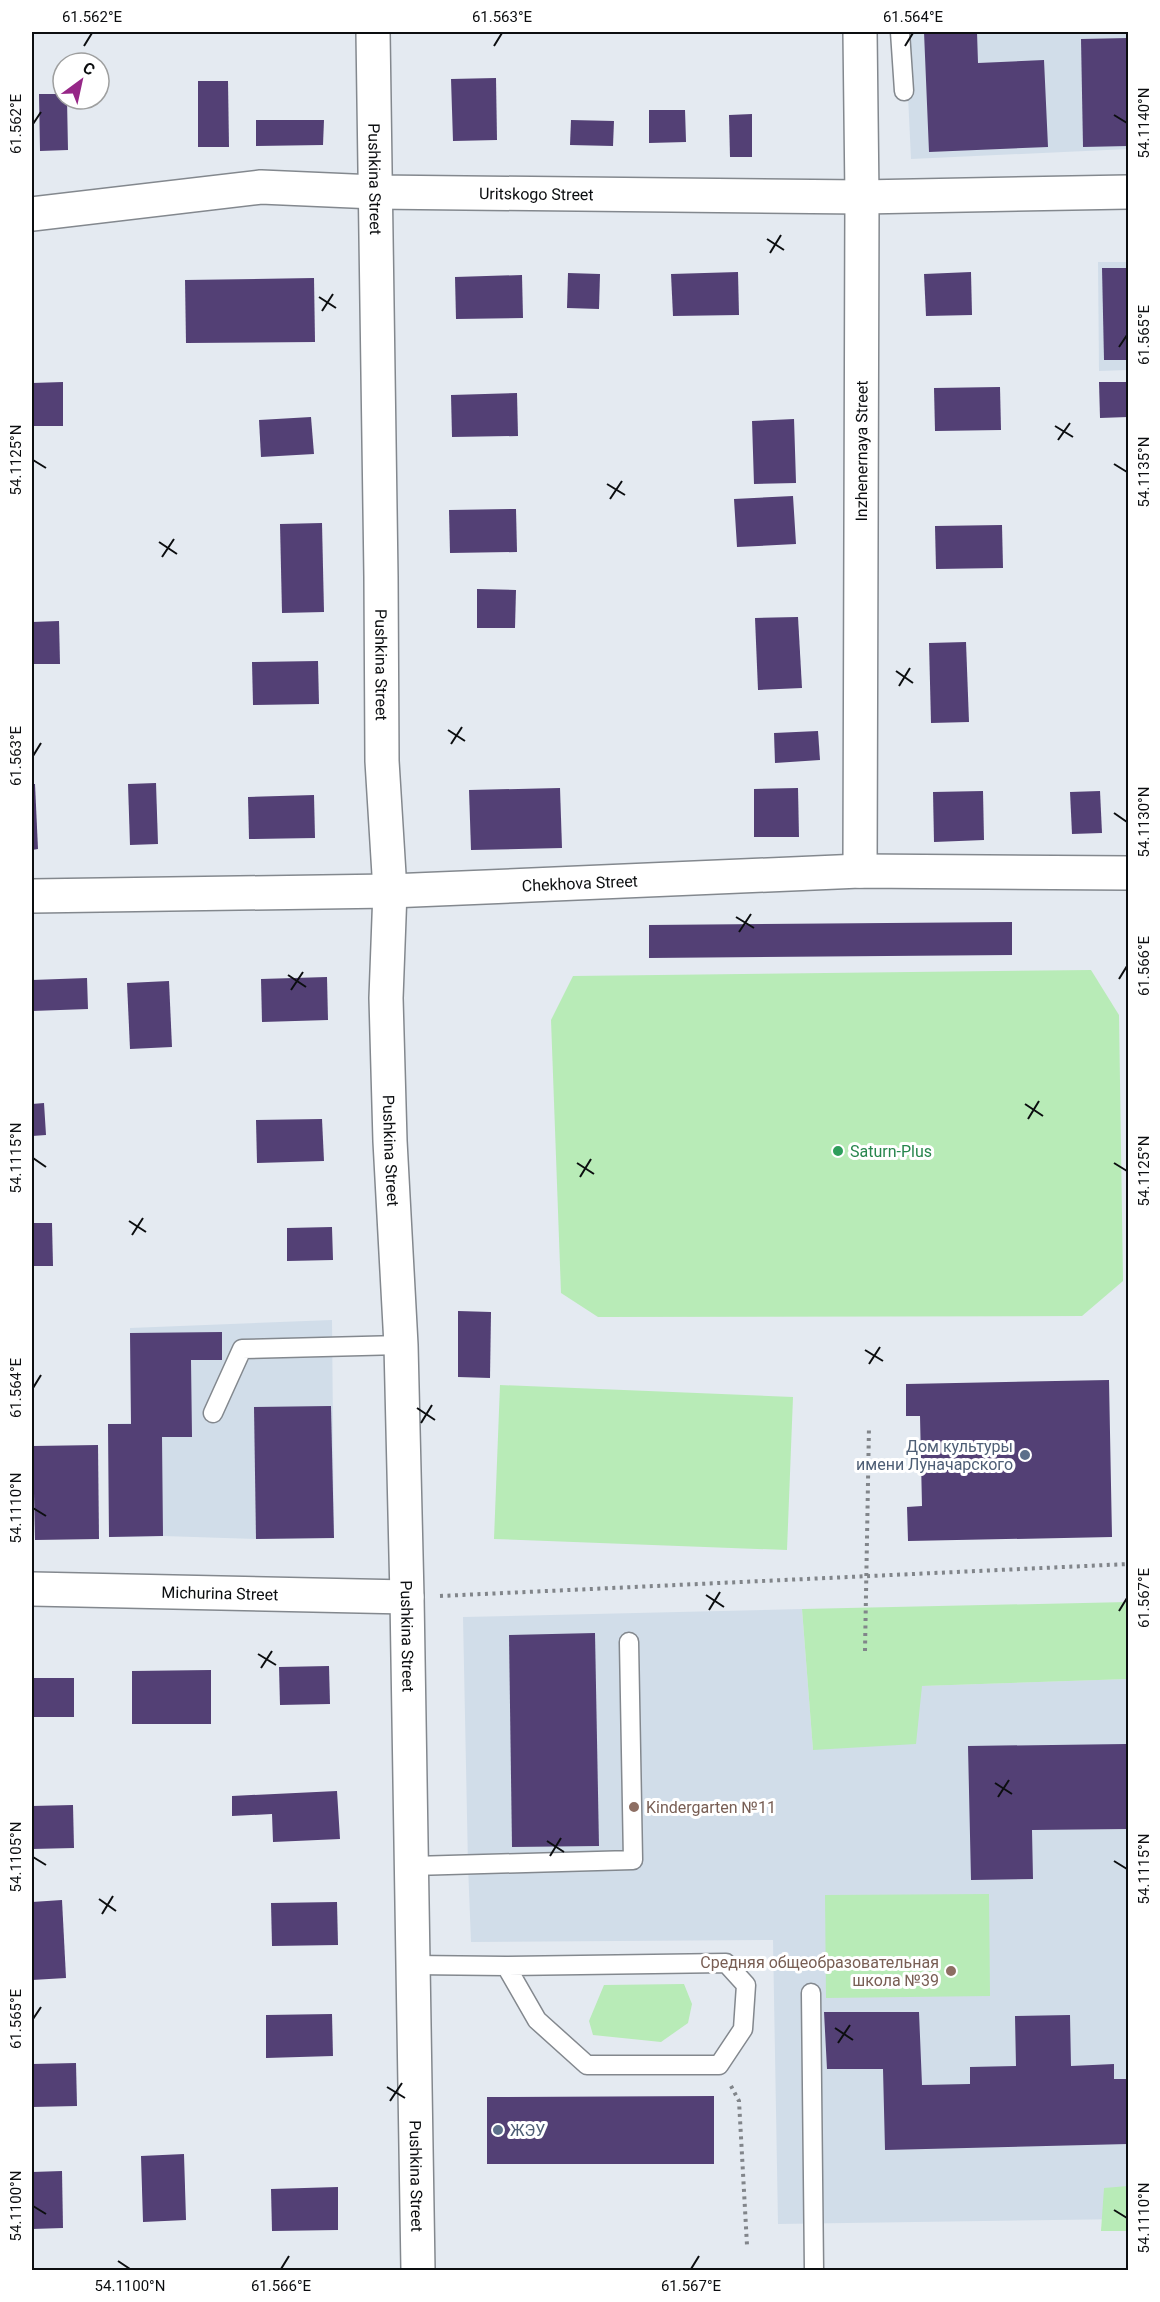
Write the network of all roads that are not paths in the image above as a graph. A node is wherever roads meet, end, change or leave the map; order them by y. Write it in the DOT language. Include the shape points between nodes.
graph roads {
  1 [pos="373,32"];
  2 [pos="860,32"];
  3 [pos="900,32"];
  4 [pos="904,91"];
  5 [pos="375,192"];
  6 [pos="1128,192"];
  7 [pos="862,196"];
  8 [pos="32,214"];
  9 [pos="860,871"];
  10 [pos="1128,873"];
  11 [pos="390,891"];
  12 [pos="32,896"];
  13 [pos="400,1345"];
  14 [pos="213,1413"];
  15 [pos="32,1590"];
  16 [pos="407,1597"];
  17 [pos="629,1642"];
  18 [pos="412,1866"];
  19 [pos="413,1965"];
  20 [pos="506,1966"];
  21 [pos="811,1993"];
  22 [pos="418,2271"];
  23 [pos="814,2271"];
  1 -- 5 [label="street, Pushkina Street"];
  2 -- 7 [label="street, Inzhenernaya Street"];
  3 -- 4 [label="lane"];
  5 -- 7 [label="street, Uritskogo Street"];
  5 -- 8 [label="street, Uritskogo Street" via="261,187"];
  5 -- 11 [label="street, Pushkina Street" via="382,761"];
  6 -- 7 [label="street, Uritskogo Street"];
  7 -- 9 [label="street, Inzhenernaya Street"];
  9 -- 10 [label="street, Chekhova Street"];
  9 -- 11 [label="street, Chekhova Street"];
  11 -- 12 [label="street, Chekhova Street"];
  11 -- 13 [label="street, Pushkina Street" via="386,998"];
  13 -- 14 [label="lane" via="242,1349"];
  13 -- 16 [label="street, Pushkina Street"];
  15 -- 16 [label="street, Michurina Street"];
  16 -- 18 [label="street, Pushkina Street"];
  17 -- 18 [label="lane" via="633,1860"];
  18 -- 19 [label="street, Pushkina Street"];
  19 -- 20 [label="lane"];
  19 -- 22 [label="street, Pushkina Street"];
  20 -- 20 [label="lane" via="537,2020 587,2066 719,2064 743,2029 746,1985 726,1963"];
  21 -- 23 [label="lane"];
}
